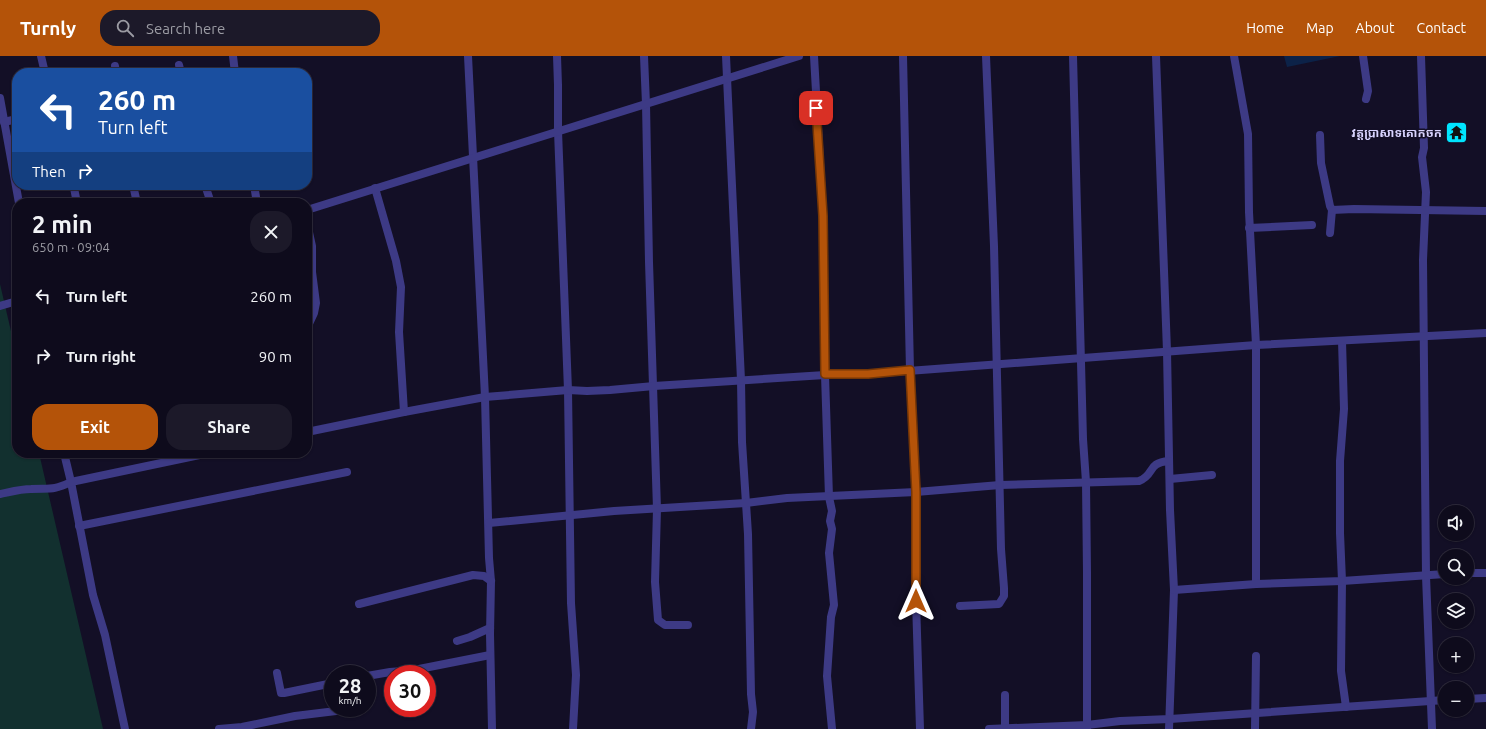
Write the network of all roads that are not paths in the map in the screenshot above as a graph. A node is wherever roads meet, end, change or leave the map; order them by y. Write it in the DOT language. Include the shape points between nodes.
graph roads {
  1 [pos="41,56"];
  2 [pos="233,56"];
  3 [pos="468,56"];
  4 [pos="556,56"];
  5 [pos="644,56"];
  6 [pos="726,56"];
  7 [pos="799,56"];
  8 [pos="814,56"];
  9 [pos="903,56"];
  10 [pos="986,56"];
  11 [pos="1073,56"];
  12 [pos="1156,56"];
  13 [pos="1234,56"];
  14 [pos="1363,56"];
  15 [pos="1421,56"];
  16 [pos="44,68"];
  17 [pos="234,68"];
  18 [pos="727,79"];
  19 [pos="0,98"];
  20 [pos="1366,99"];
  21 [pos="646,104"];
  22 [pos="12,120"];
  23 [pos="4,122"];
  24 [pos="558,132"];
  25 [pos="1320,135"];
  26 [pos="474,158"];
  27 [pos="12,165"];
  28 [pos="375,188"];
  29 [pos="312,208"];
  30 [pos="1332,210"];
  31 [pos="1425,210"];
  32 [pos="1486,210"];
  33 [pos="1312,225"];
  34 [pos="1249,228"];
  35 [pos="1330,233"];
  36 [pos="312,246"];
  37 [pos="312,272"];
  38 [pos="312,272"];
  39 [pos="12,302"];
  40 [pos="0,306"];
  41 [pos="312,317"];
  42 [pos="1486,333"];
  43 [pos="1424,336"];
  44 [pos="1342,341"];
  45 [pos="1256,345"];
  46 [pos="1168,351"];
  47 [pos="1082,358"];
  48 [pos="997,364"];
  49 [pos="910,370"];
  50 [pos="825,374"];
  51 [pos="741,380"];
  52 [pos="654,386"];
  53 [pos="568,390"];
  54 [pos="485,397"];
  55 [pos="404,412"];
  56 [pos="312,431"];
  57 [pos="65,458"];
  58 [pos="185,458"];
  59 [pos="1169,461"];
  60 [pos="347,472"];
  61 [pos="1212,475"];
  62 [pos="1170,479"];
  63 [pos="71,482"];
  64 [pos="1086,482"];
  65 [pos="1000,485"];
  66 [pos="916,492"];
  67 [pos="0,494"];
  68 [pos="829,497"];
  69 [pos="746,503"];
  70 [pos="657,509"];
  71 [pos="570,516"];
  72 [pos="489,523"];
  73 [pos="79,526"];
  74 [pos="1474,573"];
  75 [pos="1486,573"];
  76 [pos="1438,575"];
  77 [pos="1426,576"];
  78 [pos="491,581"];
  79 [pos="1342,581"];
  80 [pos="1256,584"];
  81 [pos="1174,590"];
  82 [pos="360,604"];
  83 [pos="960,606"];
  84 [pos="688,625"];
  85 [pos="490,628"];
  86 [pos="457,640"];
  87 [pos="490,655"];
  88 [pos="1256,656"];
  89 [pos="277,673"];
  90 [pos="376,674"];
  91 [pos="324,685"];
  92 [pos="1005,695"];
  93 [pos="1486,698"];
  94 [pos="1474,699"];
  95 [pos="1438,700"];
  96 [pos="1431,701"];
  97 [pos="1346,707"];
  98 [pos="324,712"];
  99 [pos="1255,713"];
  100 [pos="1170,719"];
  101 [pos="1087,727"];
  102 [pos="125,729"];
  103 [pos="219,729"];
  104 [pos="492,729"];
  105 [pos="573,729"];
  106 [pos="751,729"];
  107 [pos="832,729"];
  108 [pos="920,729"];
  109 [pos="989,729"];
  110 [pos="1005,729"];
  111 [pos="1169,729"];
  112 [pos="1255,729"];
  113 [pos="1432,729"];
  1 -- 16 [label="street"];
  2 -- 17 [label="street"];
  3 -- 26 [label="street"];
  4 -- 24 [label="street"];
  5 -- 21 [label="street"];
  6 -- 18 [label="street"];
  7 -- 18 [label="street"];
  8 -- 50 [label="street" via="823,216"];
  9 -- 49 [label="street"];
  10 -- 48 [label="street"];
  11 -- 47 [label="street"];
  12 -- 46 [label="street"];
  13 -- 34 [label="street" via="1248,134"];
  14 -- 20 [label="street" via="1368,91"];
  15 -- 31 [label="street"];
  18 -- 21 [label="street"];
  18 -- 51 [label="street"];
  19 -- 23 [label="street"];
  21 -- 24 [label="street"];
  21 -- 52 [label="street"];
  22 -- 23 [label="street"];
  23 -- 27 [label="street"];
  24 -- 26 [label="street"];
  24 -- 53 [label="street"];
  25 -- 30 [label="street" via="1321,163"];
  26 -- 28 [label="street"];
  26 -- 54 [label="street"];
  28 -- 29 [label="street"];
  28 -- 55 [label="street" via="401,287 400,332"];
  30 -- 31 [label="street"];
  30 -- 35 [label="street"];
  31 -- 32 [label="street"];
  31 -- 43 [label="street"];
  33 -- 34 [label="street"];
  34 -- 45 [label="street"];
  36 -- 37 [label="street"];
  38 -- 41 [label="street" via="316,303"];
  39 -- 40 [label="street"];
  42 -- 43 [label="street"];
  43 -- 44 [label="street"];
  43 -- 77 [label="street"];
  44 -- 45 [label="street"];
  44 -- 79 [label="street"];
  45 -- 46 [label="street"];
  45 -- 80 [label="street"];
  46 -- 47 [label="street"];
  46 -- 59 [label="street"];
  47 -- 48 [label="street"];
  47 -- 64 [label="street"];
  48 -- 49 [label="street"];
  48 -- 65 [label="street"];
  49 -- 50 [label="street" via="868,374"];
  49 -- 66 [label="street"];
  50 -- 51 [label="street"];
  50 -- 68 [label="street"];
  51 -- 52 [label="street"];
  51 -- 69 [label="street"];
  52 -- 53 [label="street"];
  52 -- 70 [label="street"];
  53 -- 54 [label="street"];
  53 -- 71 [label="street"];
  54 -- 55 [label="street"];
  54 -- 72 [label="street"];
  55 -- 56 [label="street"];
  57 -- 63 [label="street"];
  58 -- 63 [label="street"];
  59 -- 62 [label="street"];
  59 -- 64 [label="street" via="1154,465 1146,478 1139,481"];
  60 -- 73 [label="street"];
  61 -- 62 [label="street"];
  62 -- 81 [label="street"];
  63 -- 67 [label="street" via="49,490 32,489"];
  63 -- 73 [label="street"];
  64 -- 65 [label="street"];
  64 -- 101 [label="street"];
  65 -- 66 [label="street"];
  65 -- 83 [label="street" via="1004,596 999,604"];
  66 -- 68 [label="street"];
  66 -- 108 [label="street"];
  68 -- 69 [label="street" via="787,498"];
  68 -- 107 [label="street" via="832,511 829,553 834,605 828,676"];
  69 -- 70 [label="street"];
  69 -- 106 [label="street" via="753,712"];
  70 -- 71 [label="street"];
  70 -- 84 [label="street" via="655,582 658,620 665,625"];
  71 -- 72 [label="street"];
  71 -- 105 [label="street" via="571,603 576,676"];
  72 -- 78 [label="street"];
  73 -- 102 [label="street"];
  74 -- 75 [label="street"];
  76 -- 77 [label="street"];
  77 -- 79 [label="street"];
  77 -- 96 [label="street"];
  78 -- 82 [label="street" via="484,576 473,575"];
  78 -- 85 [label="street"];
  79 -- 80 [label="street"];
  79 -- 97 [label="street" via="1341,671"];
  80 -- 81 [label="street"];
  81 -- 100 [label="street"];
  85 -- 86 [label="street"];
  85 -- 87 [label="street"];
  87 -- 90 [label="street" via="414,670"];
  87 -- 104 [label="street"];
  88 -- 99 [label="street"];
  89 -- 91 [label="street" via="281,693"];
  92 -- 110 [label="street"];
  93 -- 94 [label="street"];
  95 -- 96 [label="street"];
  96 -- 97 [label="street"];
  96 -- 113 [label="street"];
  97 -- 99 [label="street"];
  98 -- 103 [label="street"];
  99 -- 100 [label="street"];
  99 -- 112 [label="street"];
  100 -- 101 [label="street" via="1120,721"];
  100 -- 111 [label="street"];
  101 -- 110 [label="street"];
  109 -- 110 [label="street"];
}
